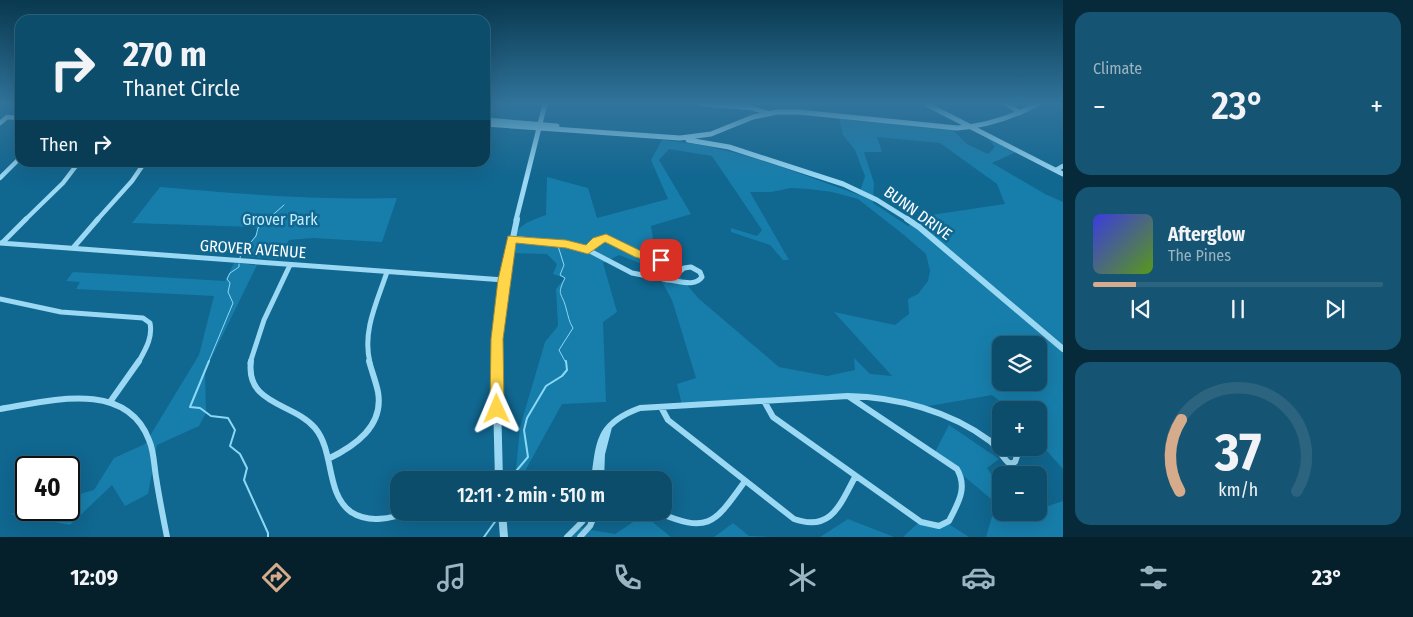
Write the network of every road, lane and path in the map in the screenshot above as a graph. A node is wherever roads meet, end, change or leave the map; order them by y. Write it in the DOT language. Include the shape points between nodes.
graph roads {
  1 [pos="538,129"];
  2 [pos="567,129"];
  3 [pos="723,129"];
  4 [pos="976,129"];
  5 [pos="711,134"];
  6 [pos="677,138"];
  7 [pos="729,148"];
  8 [pos="15,163"];
  9 [pos="1063,166"];
  10 [pos="75,167"];
  11 [pos="142,167"];
  12 [pos="1056,170"];
  13 [pos="1063,174"];
  14 [pos="0,178"];
  15 [pos="512,238"];
  16 [pos="1,243"];
  17 [pos="73,248"];
  18 [pos="588,250"];
  19 [pos="290,264"];
  20 [pos="387,272"];
  21 [pos="504,280"];
  22 [pos="668,280"];
  23 [pos="0,299"];
  24 [pos="1063,349"];
  25 [pos="848,396"];
  26 [pos="764,401"];
  27 [pos="110,402"];
  28 [pos="661,407"];
  29 [pos="0,409"];
  30 [pos="992,442"];
  31 [pos="1002,456"];
  32 [pos="1017,456"];
  33 [pos="328,459"];
  34 [pos="499,471"];
  35 [pos="599,471"];
  36 [pos="855,476"];
  37 [pos="745,480"];
  38 [pos="390,518"];
  39 [pos="503,521"];
  40 [pos="583,521"];
  41 [pos="592,521"];
  42 [pos="670,521"];
  43 [pos="683,530"];
  44 [pos="707,530"];
  45 [pos="167,537"];
  46 [pos="504,537"];
  47 [pos="567,537"];
  48 [pos="580,537"];
  1 -- 15 [label="street"];
  2 -- 6 [label="street"];
  3 -- 5 [label="street"];
  4 -- 12 [label="street"];
  5 -- 6 [label="street"];
  5 -- 7 [label="street, BUNN DRIVE"];
  6 -- 7 [label="street, BUNN DRIVE"];
  7 -- 24 [label="street, BUNN DRIVE" via="843,184 884,203 919,228"];
  8 -- 14 [label="street"];
  9 -- 12 [label="street"];
  10 -- 16 [label="street"];
  11 -- 17 [label="street"];
  12 -- 13 [label="street"];
  15 -- 18 [label="street"];
  15 -- 21 [label="street"];
  16 -- 17 [label="street, GROVER AVENUE"];
  17 -- 19 [label="street, GROVER AVENUE"];
  18 -- 22 [label="street" via="632,273"];
  18 -- 22 [label="street" via="606,238 638,254 665,262"];
  19 -- 20 [label="street, GROVER AVENUE"];
  19 -- 33 [label="street" via="252,350 250,374 260,394 301,416 314,428 324,444"];
  20 -- 21 [label="street, GROVER AVENUE"];
  20 -- 33 [label="street" via="367,338 368,361 379,398 377,414 369,430 355,445"];
  21 -- 34 [label="street" via="496,354"];
  22 -- 22 [label="street" via="696,283 702,275 687,267"];
  23 -- 27 [label="street" via="61,312 143,318 150,323 153,330 150,338 129,378"];
  25 -- 26 [label="street"];
  25 -- 30 [label="street" via="884,399 930,411"];
  25 -- 36 [label="street" via="952,464 964,484 949,521 934,526 921,522"];
  26 -- 28 [label="street"];
  26 -- 36 [label="street" via="773,417"];
  27 -- 29 [label="street" via="69,398"];
  27 -- 45 [label="street" via="128,411 147,433"];
  28 -- 35 [label="street" via="621,414 610,427"];
  28 -- 37 [label="street" via="668,420"];
  31 -- 32 [label="street" via="1013,464"];
  33 -- 38 [label="street" via="342,502 363,517"];
  36 -- 37 [label="street" via="830,520 814,527 794,519"];
  37 -- 44 [label="street"];
  39 -- 46 [label="street"];
  40 -- 47 [label="street"];
  41 -- 48 [label="street"];
  42 -- 43 [label="street"];
}
